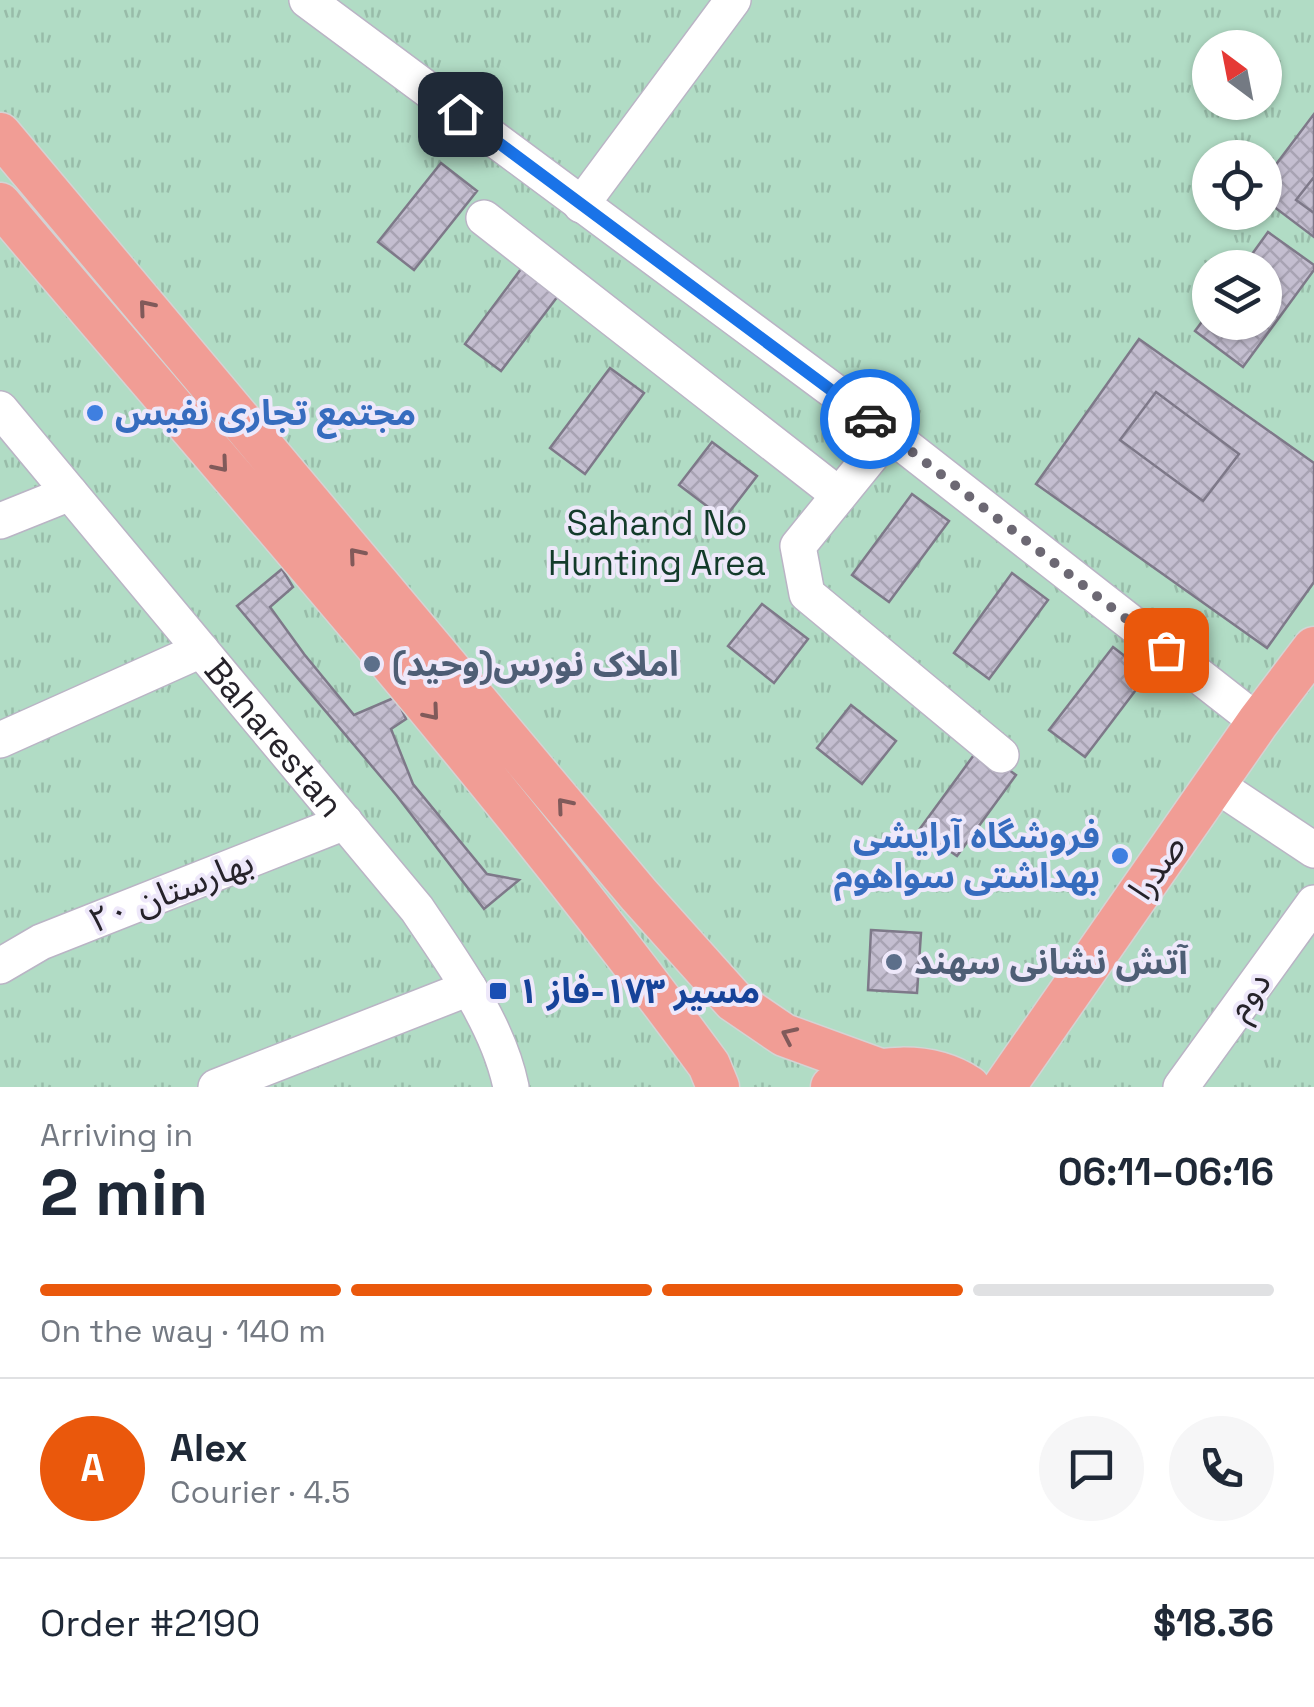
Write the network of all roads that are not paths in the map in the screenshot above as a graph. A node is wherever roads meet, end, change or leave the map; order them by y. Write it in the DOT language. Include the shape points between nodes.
graph roads {
  1 [pos="307,0"];
  2 [pos="734,0"];
  3 [pos="0,134"];
  4 [pos="0,204"];
  5 [pos="582,204"];
  6 [pos="484,218"];
  7 [pos="0,409"];
  8 [pos="889,434"];
  9 [pos="70,493"];
  10 [pos="840,495"];
  11 [pos="0,521"];
  12 [pos="1314,648"];
  13 [pos="202,650"];
  14 [pos="1258,722"];
  15 [pos="0,740"];
  16 [pos="1001,756"];
  17 [pos="1215,784"];
  18 [pos="345,822"];
  19 [pos="1314,850"];
  20 [pos="1314,903"];
  21 [pos="0,966"];
  22 [pos="468,988"];
  23 [pos="880,1070"];
  24 [pos="216,1087"];
  25 [pos="511,1087"];
  26 [pos="718,1087"];
  27 [pos="832,1087"];
  28 [pos="969,1087"];
  29 [pos="1004,1087"];
  30 [pos="1181,1087"];
  1 -- 5 [label="street"];
  2 -- 5 [label="street"];
  23 -- 3 [label="main road, one-way" via="784,1035 734,1001"];
  4 -- 26 [label="main road, one-way" via="607,926 709,1065"];
  5 -- 8 [label="street"];
  6 -- 10 [label="street"];
  7 -- 9 [label="street, Baharestan"];
  8 -- 10 [label="street"];
  8 -- 14 [label="street"];
  9 -- 11 [label="street"];
  9 -- 13 [label="street, Baharestan"];
  10 -- 16 [label="street" via="798,546 806,594"];
  12 -- 14 [label="main road, صدرا"];
  13 -- 15 [label="street"];
  13 -- 18 [label="street, Baharestan"];
  14 -- 17 [label="main road, صدرا"];
  17 -- 19 [label="street"];
  17 -- 29 [label="main road, صدرا"];
  18 -- 21 [label="street, بهارستان ۲۰" via="41,942"];
  18 -- 22 [label="street, Baharestan" via="417,909"];
  20 -- 30 [label="street, دوم"];
  22 -- 24 [label="street"];
  22 -- 25 [label="street, Baharestan"];
  23 -- 27 [label="main road"];
  23 -- 28 [label="main road" via="921,1069"];
}
